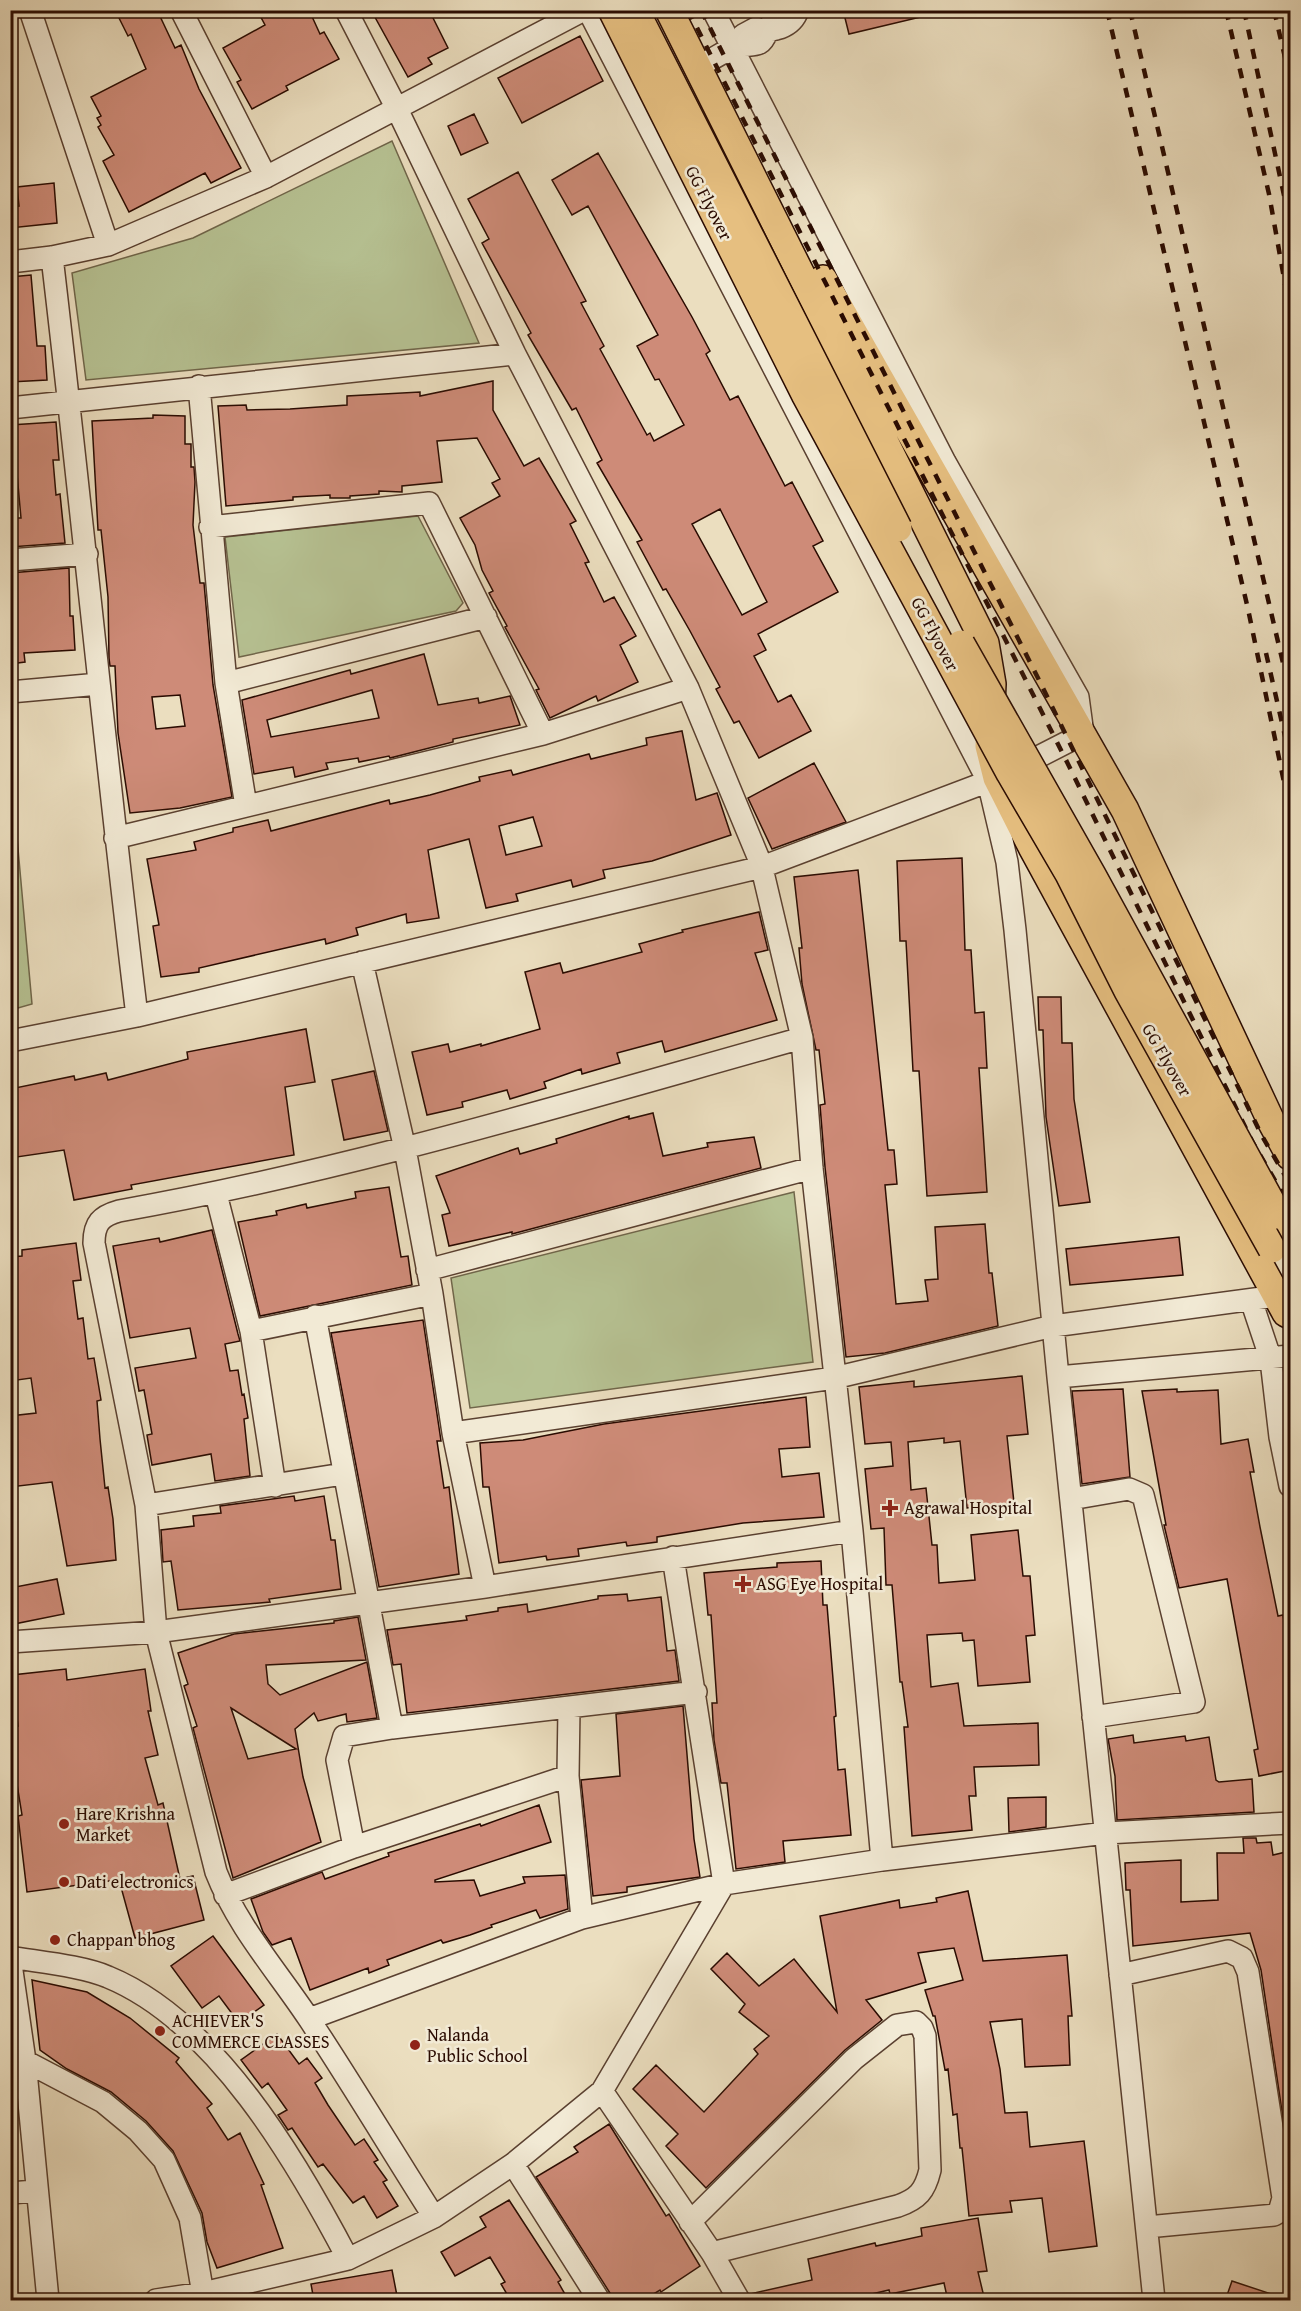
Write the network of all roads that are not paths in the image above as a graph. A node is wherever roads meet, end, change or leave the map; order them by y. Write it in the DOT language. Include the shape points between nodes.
graph roads {
  1 [pos="30,10"];
  2 [pos="181,10"];
  3 [pos="346,10"];
  4 [pos="586,10"];
  5 [pos="612,10"];
  6 [pos="635,10"];
  7 [pos="669,10"];
  8 [pos="682,10"];
  9 [pos="713,10"];
  10 [pos="798,10"];
  11 [pos="771,24"];
  12 [pos="736,47"];
  13 [pos="708,61"];
  14 [pos="397,109"];
  15 [pos="266,177"];
  16 [pos="108,245"];
  17 [pos="52,257"];
  18 [pos="10,262"];
  19 [pos="515,354"];
  20 [pos="199,386"];
  21 [pos="69,402"];
  22 [pos="10,408"];
  23 [pos="210,527"];
  24 [pos="87,554"];
  25 [pos="10,560"];
  26 [pos="486,617"];
  27 [pos="226,683"];
  28 [pos="99,684"];
  29 [pos="688,688"];
  30 [pos="10,692"];
  31 [pos="543,734"];
  32 [pos="1083,734"];
  33 [pos="992,780"];
  34 [pos="246,806"];
  35 [pos="115,838"];
  36 [pos="762,867"];
  37 [pos="362,963"];
  38 [pos="137,1016"];
  39 [pos="802,1038"];
  40 [pos="10,1041"];
  41 [pos="405,1149"];
  42 [pos="1290,1156"];
  43 [pos="812,1168"];
  44 [pos="216,1194"];
  45 [pos="1281,1245"];
  46 [pos="427,1270"];
  47 [pos="432,1294"];
  48 [pos="1277,1301"];
  49 [pos="315,1316"];
  50 [pos="1053,1326"];
  51 [pos="251,1331"];
  52 [pos="1281,1358"];
  53 [pos="1058,1377"];
  54 [pos="834,1378"];
  55 [pos="453,1433"];
  56 [pos="343,1474"];
  57 [pos="275,1486"];
  58 [pos="1290,1486"];
  59 [pos="1071,1499"];
  60 [pos="146,1504"];
  61 [pos="852,1531"];
  62 [pos="673,1557"];
  63 [pos="485,1587"];
  64 [pos="367,1603"];
  65 [pos="156,1632"];
  66 [pos="10,1642"];
  67 [pos="696,1692"];
  68 [pos="569,1708"];
  69 [pos="1093,1717"];
  70 [pos="392,1728"];
  71 [pos="568,1776"];
  72 [pos="1290,1823"];
  73 [pos="1106,1833"];
  74 [pos="354,1846"];
  75 [pos="882,1860"];
  76 [pos="724,1884"];
  77 [pos="225,1895"];
  78 [pos="582,1918"];
  79 [pos="10,1957"];
  80 [pos="1120,1975"];
  81 [pos="309,2019"];
  82 [pos="25,2061"];
  83 [pos="602,2091"];
  84 [pos="513,2164"];
  85 [pos="36,2191"];
  86 [pos="10,2193"];
  87 [pos="434,2217"];
  88 [pos="690,2222"];
  89 [pos="1147,2227"];
  90 [pos="712,2253"];
  91 [pos="348,2259"];
  92 [pos="203,2297"];
  93 [pos="48,2301"];
  94 [pos="156,2301"];
  95 [pos="599,2301"];
  96 [pos="739,2301"];
  97 [pos="1154,2301"];
  1 -- 16 [label="street"];
  2 -- 15 [label="street"];
  3 -- 14 [label="street"];
  4 -- 14 [label="street"];
  4 -- 33 [label="street"];
  5 -- 45 [label="main road, GG Flyover, bridge" via="805,394 1010,773 1069,874 1128,991"];
  6 -- 45 [label="main road, GG Flyover, bridge" via="928,585 1278,1215"];
  7 -- 33 [label="main road" via="986,643 992,684"];
  8 -- 13 [label="main road"];
  9 -- 12 [label="street"];
  10 -- 11 [label="street" via="795,19"];
  11 -- 12 [label="street" via="743,35"];
  12 -- 13 [label="street"];
  12 -- 32 [label="street" via="945,462 1078,697"];
  13 -- 32 [label="main road" via="769,186"];
  14 -- 15 [label="street"];
  14 -- 19 [label="street"];
  15 -- 16 [label="street"];
  16 -- 17 [label="street"];
  17 -- 18 [label="street"];
  17 -- 21 [label="street"];
  19 -- 20 [label="street"];
  19 -- 29 [label="street"];
  20 -- 21 [label="street"];
  20 -- 23 [label="street"];
  21 -- 22 [label="street"];
  21 -- 24 [label="street"];
  23 -- 26 [label="street" via="429,503"];
  23 -- 27 [label="street"];
  24 -- 25 [label="street"];
  24 -- 28 [label="street"];
  26 -- 27 [label="street"];
  26 -- 31 [label="street"];
  27 -- 34 [label="street"];
  28 -- 30 [label="street"];
  28 -- 35 [label="street"];
  29 -- 31 [label="street"];
  29 -- 36 [label="street"];
  31 -- 34 [label="street"];
  32 -- 33 [label="street"];
  32 -- 42 [label="main road" via="1125,810"];
  33 -- 36 [label="street"];
  33 -- 48 [label="main road"];
  33 -- 50 [label="street" via="1007,862"];
  34 -- 35 [label="street"];
  35 -- 38 [label="street"];
  36 -- 37 [label="street"];
  36 -- 39 [label="street"];
  37 -- 38 [label="street"];
  37 -- 41 [label="street"];
  38 -- 40 [label="street"];
  39 -- 41 [label="street"];
  39 -- 43 [label="street"];
  41 -- 44 [label="street"];
  41 -- 46 [label="street"];
  43 -- 46 [label="street"];
  43 -- 54 [label="street"];
  44 -- 51 [label="street"];
  44 -- 60 [label="street" via="108,1214 97,1222 94,1231"];
  45 -- 48 [label="main road"];
  46 -- 47 [label="street"];
  47 -- 49 [label="street"];
  47 -- 55 [label="street"];
  48 -- 50 [label="street"];
  48 -- 52 [label="street"];
  49 -- 51 [label="street"];
  49 -- 56 [label="street"];
  50 -- 53 [label="street"];
  50 -- 54 [label="street"];
  51 -- 57 [label="street"];
  52 -- 53 [label="street"];
  52 -- 58 [label="street" via="1280,1437"];
  53 -- 59 [label="street"];
  54 -- 55 [label="street"];
  54 -- 61 [label="street"];
  55 -- 63 [label="street"];
  56 -- 57 [label="street"];
  56 -- 64 [label="street"];
  57 -- 60 [label="street"];
  59 -- 69 [label="street"];
  59 -- 69 [label="street" via="1130,1490 1143,1495 1194,1702"];
  60 -- 65 [label="street"];
  61 -- 62 [label="street"];
  61 -- 75 [label="street"];
  62 -- 63 [label="street"];
  62 -- 67 [label="street"];
  63 -- 64 [label="street"];
  64 -- 65 [label="street"];
  64 -- 70 [label="street"];
  65 -- 66 [label="street"];
  65 -- 77 [label="street"];
  67 -- 68 [label="street"];
  67 -- 76 [label="street"];
  68 -- 70 [label="street"];
  68 -- 71 [label="street"];
  69 -- 73 [label="street"];
  70 -- 74 [label="street" via="344,1736 337,1760"];
  71 -- 74 [label="street"];
  71 -- 78 [label="street"];
  72 -- 73 [label="street"];
  73 -- 75 [label="street"];
  73 -- 80 [label="street"];
  74 -- 77 [label="street"];
  75 -- 76 [label="street"];
  76 -- 78 [label="street"];
  76 -- 83 [label="street"];
  77 -- 81 [label="street"];
  78 -- 81 [label="street"];
  79 -- 82 [label="street"];
  79 -- 91 [label="street" via="107,1976 145,1995 184,2024 212,2053 282,2143"];
  80 -- 89 [label="street"];
  80 -- 89 [label="street" via="1228,1951 1242,1958 1248,1972 1284,2198 1274,2215"];
  81 -- 87 [label="street"];
  82 -- 85 [label="street"];
  82 -- 92 [label="street" via="103,2102 165,2160 190,2218"];
  83 -- 84 [label="street"];
  83 -- 88 [label="street"];
  84 -- 87 [label="street"];
  84 -- 95 [label="street"];
  85 -- 86 [label="street"];
  85 -- 93 [label="street"];
  87 -- 91 [label="street"];
  88 -- 90 [label="street"];
  88 -- 90 [label="street" via="854,2059 897,2025 916,2022 922,2028 930,2170 921,2194 898,2206"];
  89 -- 97 [label="street"];
  90 -- 96 [label="street"];
  91 -- 92 [label="street"];
  92 -- 94 [label="street"];
}
